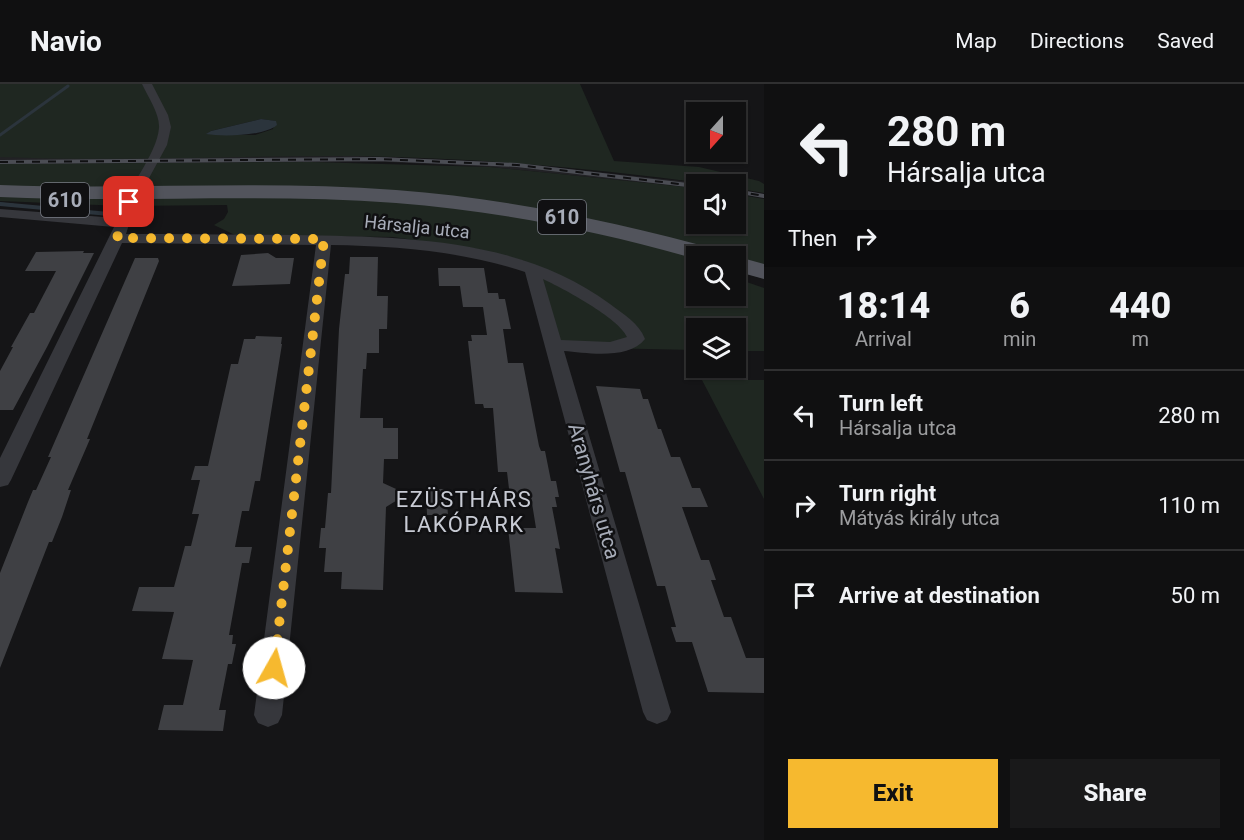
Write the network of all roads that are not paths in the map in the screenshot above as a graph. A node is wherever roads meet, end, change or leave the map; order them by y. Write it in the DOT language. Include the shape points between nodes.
graph roads {
  1 [pos="147,84"];
  2 [pos="146,173"];
  3 [pos="0,191"];
  4 [pos="74,194"];
  5 [pos="204,194"];
  6 [pos="406,197"];
  7 [pos="0,198"];
  8 [pos="131,198"];
  9 [pos="0,213"];
  10 [pos="120,230"];
  11 [pos="324,239"];
  12 [pos="686,248"];
  13 [pos="746,266"];
  14 [pos="532,269"];
  15 [pos="764,272"];
  16 [pos="552,345"];
  17 [pos="0,480"];
  18 [pos="657,712"];
  19 [pos="268,715"];
  1 -- 2 [label="street" via="165,127 161,145"];
  2 -- 4 [label="street" via="125,185"];
  2 -- 5 [label="street" via="161,187"];
  2 -- 8 [label="street"];
  3 -- 4 [label="main road, 610"];
  4 -- 8 [label="main road, 610"];
  5 -- 6 [label="main road, 610"];
  5 -- 8 [label="main road, 610"];
  6 -- 8 [label="main road, 610"];
  6 -- 12 [label="main road, 610" via="562,218"];
  7 -- 8 [label="main road, 610"];
  8 -- 10 [label="street"];
  9 -- 10 [label="street, Hársalja utca"];
  10 -- 11 [label="street, Hársalja utca"];
  10 -- 17 [label="street"];
  11 -- 14 [label="street, Hársalja utca" via="433,245"];
  11 -- 19 [label="street"];
  13 -- 15 [label="main road"];
  14 -- 16 [label="street, Aranyhárs utca"];
  14 -- 16 [label="street, Hársalja utca" via="567,284 606,308 634,332 636,339 618,347"];
  16 -- 18 [label="street, Aranyhárs utca"];
}
